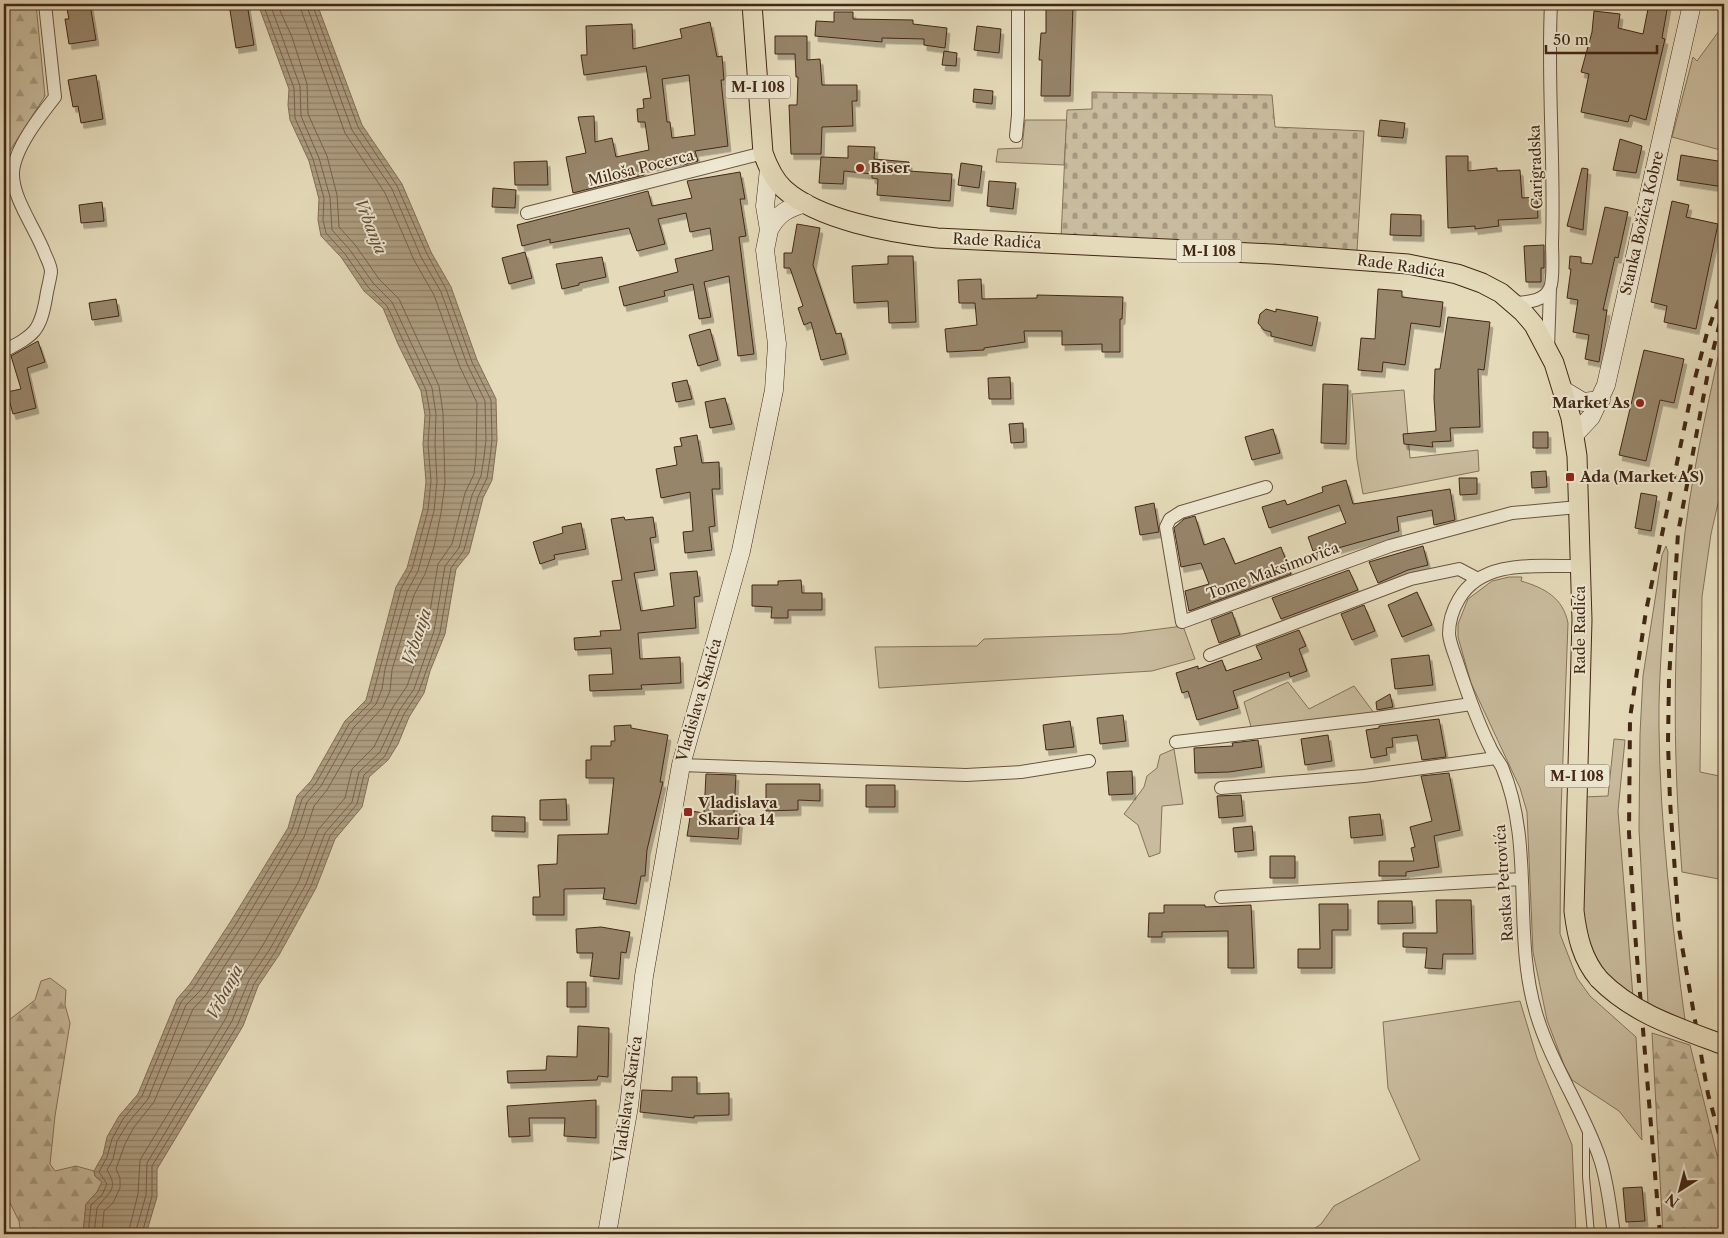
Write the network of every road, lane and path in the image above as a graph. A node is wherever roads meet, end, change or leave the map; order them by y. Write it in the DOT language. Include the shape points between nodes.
graph roads {
  1 [pos="44,4"];
  2 [pos="752,4"];
  3 [pos="1011,4"];
  4 [pos="1018,4"];
  5 [pos="1551,4"];
  6 [pos="1692,4"];
  7 [pos="1016,136"];
  8 [pos="766,161"];
  9 [pos="806,203"];
  10 [pos="527,213"];
  11 [pos="769,230"];
  12 [pos="1550,288"];
  13 [pos="1514,303"];
  14 [pos="1548,349"];
  15 [pos="4,351"];
  16 [pos="1563,390"];
  17 [pos="1600,400"];
  18 [pos="1575,434"];
  19 [pos="1266,487"];
  20 [pos="1578,507"];
  21 [pos="1580,566"];
  22 [pos="1478,579"];
  23 [pos="1210,655"];
  24 [pos="1472,704"];
  25 [pos="1176,742"];
  26 [pos="1496,758"];
  27 [pos="1089,761"];
  28 [pos="681,765"];
  29 [pos="1221,788"];
  30 [pos="1521,878"];
  31 [pos="1221,897"];
  32 [pos="1724,1045"];
  33 [pos="1586,1125"];
  34 [pos="606,1234"];
  35 [pos="1591,1234"];
  36 [pos="1614,1234"];
  1 -- 15 [label="street" via="54,97 19,150 13,172 14,189 42,244 51,270 37,330"];
  2 -- 8 [label="main road, M-I 108"];
  3 -- 4 [label="street"];
  4 -- 7 [label="street"];
  5 -- 12 [label="street, Carigradska" via="1549,87 1554,209"];
  6 -- 17 [label="street, Stanka Božića Kobre"];
  8 -- 9 [label="main road, Rade Radića / M-I 108" via="785,190"];
  8 -- 10 [label="street, Miloša Pocerca"];
  8 -- 11 [label="street, Vladislava Skarića" via="765,196"];
  9 -- 11 [label="street" via="784,210"];
  9 -- 13 [label="main road, Rade Radića / M-I 108" via="862,225 937,238 1408,264 1482,283"];
  11 -- 28 [label="street, Vladislava Skarića" via="764,250 777,344 774,390 741,551"];
  12 -- 13 [label="street" via="1542,298"];
  12 -- 14 [label="street, Carigradska"];
  13 -- 14 [label="main road, Rade Radića / M-I 108" via="1534,325"];
  14 -- 16 [label="main road, Rade Radića / M-I 108"];
  16 -- 17 [label="street" via="1583,402"];
  16 -- 18 [label="main road, Rade Radića / M-I 108"];
  17 -- 18 [label="street, Stanka Božića Kobre" via="1591,417"];
  18 -- 20 [label="main road, Rade Radića / M-I 108"];
  19 -- 20 [label="street, Tome Maksimovića" via="1170,518 1166,527 1182,622 1390,546 1512,513"];
  20 -- 21 [label="main road, Rade Radića / M-I 108"];
  21 -- 22 [label="street, Rastka Petrovića" via="1509,568"];
  21 -- 32 [label="main road, Rade Radića / M-I 108, bridge" via="1582,620 1574,911 1581,948 1591,970 1625,1003"];
  22 -- 23 [label="street" via="1459,569 1411,578"];
  22 -- 24 [label="street, Rastka Petrovića" via="1459,599 1449,632"];
  24 -- 25 [label="street"];
  24 -- 26 [label="street, Rastka Petrovića"];
  26 -- 29 [label="street" via="1364,776"];
  26 -- 30 [label="street, Rastka Petrovića" via="1502,768 1519,835"];
  27 -- 28 [label="street" via="1021,772 966,775"];
  28 -- 34 [label="street, Vladislava Skarića" via="644,976 629,1106"];
  30 -- 31 [label="street"];
  30 -- 33 [label="street, Rastka Petrovića" via="1525,951 1535,1012 1558,1072"];
  33 -- 35 [label="lane"];
  33 -- 36 [label="street, Rastka Petrovića" via="1600,1160"];
}
